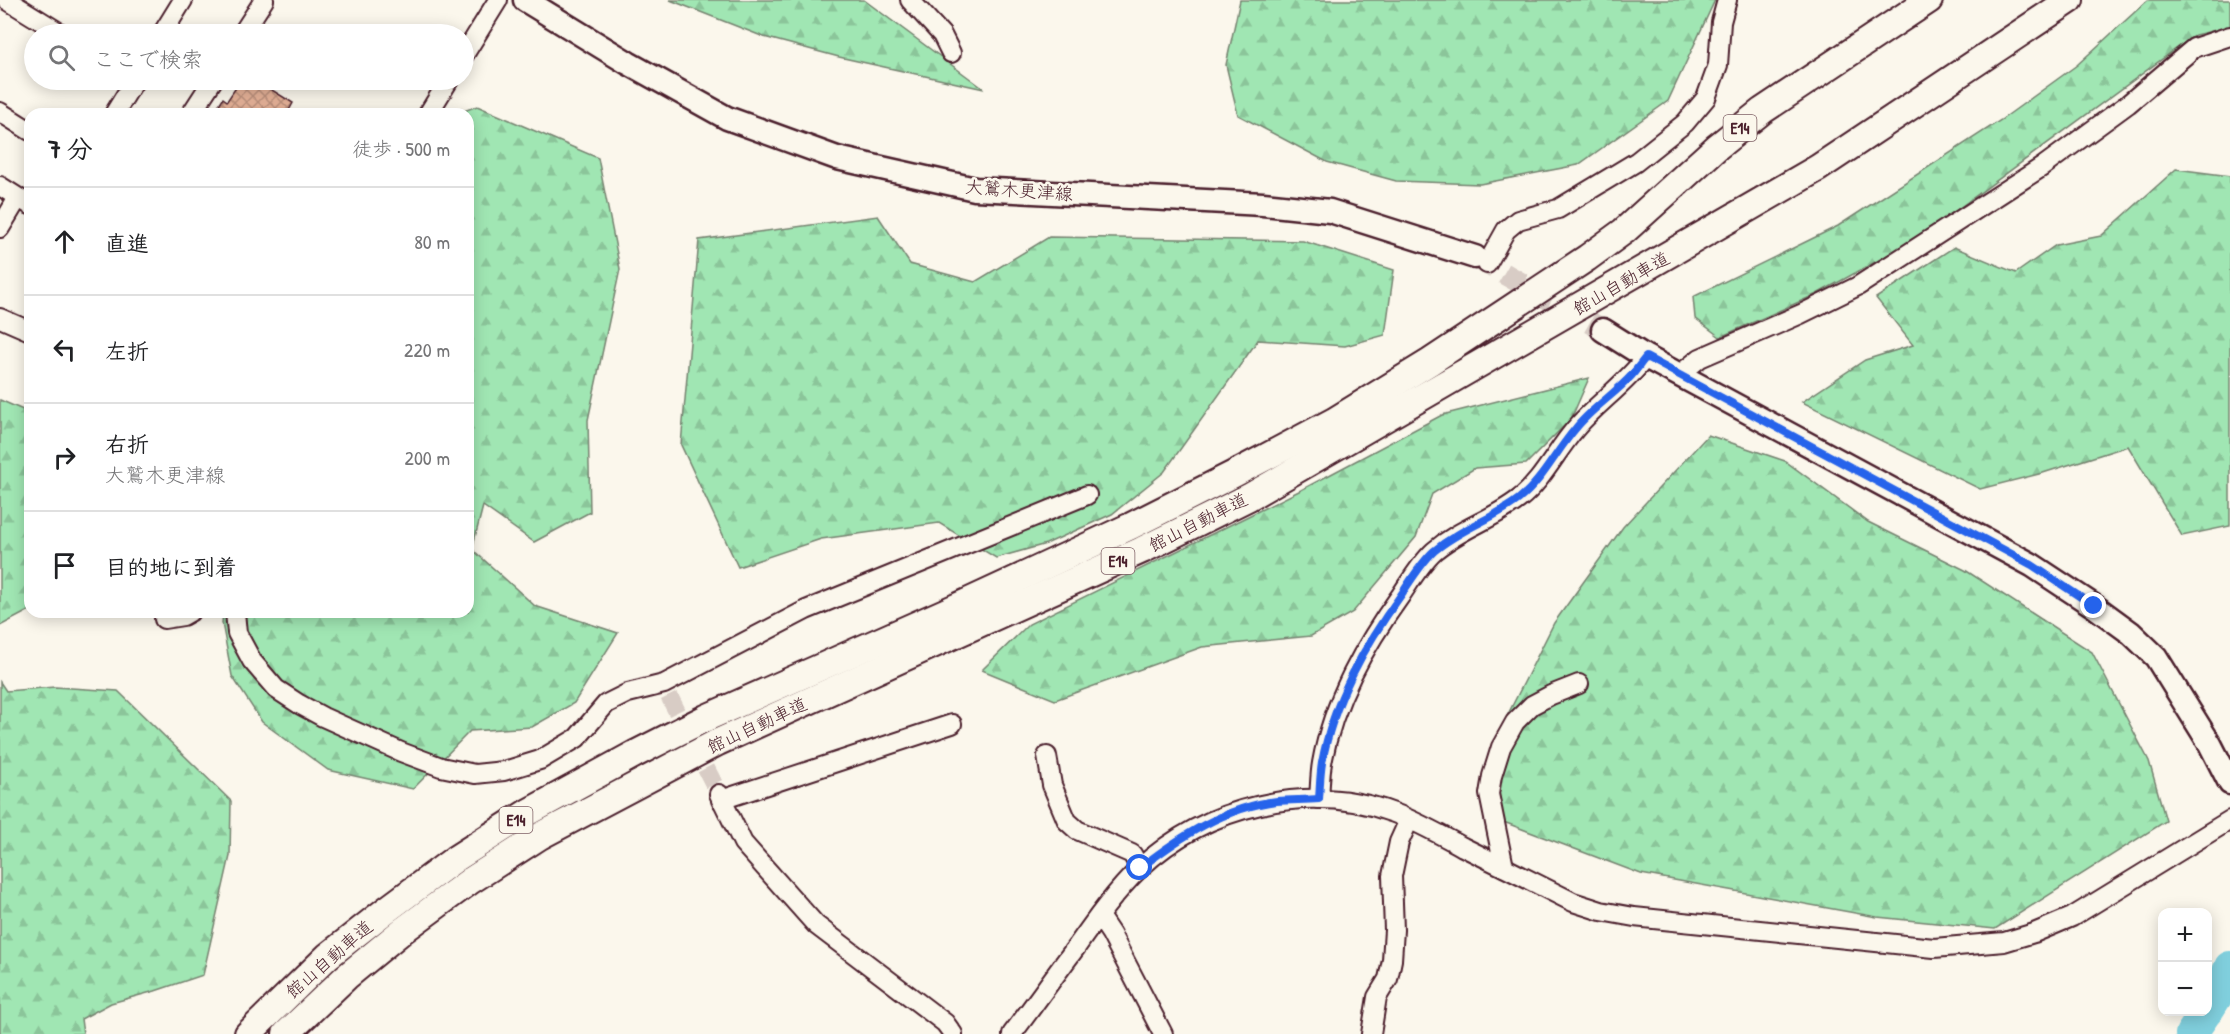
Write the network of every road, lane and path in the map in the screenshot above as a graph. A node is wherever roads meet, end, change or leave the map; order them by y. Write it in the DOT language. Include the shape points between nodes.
graph roads {
  1 [pos="8,0"];
  2 [pos="183,0"];
  3 [pos="264,0"];
  4 [pos="498,0"];
  5 [pos="525,0"];
  6 [pos="910,0"];
  7 [pos="1727,0"];
  8 [pos="1929,0"];
  9 [pos="2070,0"];
  10 [pos="46,24"];
  11 [pos="168,24"];
  12 [pos="248,24"];
  13 [pos="2230,36"];
  14 [pos="474,38"];
  15 [pos="951,53"];
  16 [pos="128,90"];
  17 [pos="207,90"];
  18 [pos="443,90"];
  19 [pos="118,108"];
  20 [pos="195,108"];
  21 [pos="432,108"];
  22 [pos="0,112"];
  23 [pos="24,127"];
  24 [pos="0,186"];
  25 [pos="24,201"];
  26 [pos="0,228"];
  27 [pos="1481,261"];
  28 [pos="0,318"];
  29 [pos="24,328"];
  30 [pos="1603,330"];
  31 [pos="1646,357"];
  32 [pos="1679,375"];
  33 [pos="1087,495"];
  34 [pos="170,618"];
  35 [pos="236,618"];
  36 [pos="164,619"];
  37 [pos="1579,684"];
  38 [pos="952,724"];
  39 [pos="1047,756"];
  40 [pos="2230,783"];
  41 [pos="1319,799"];
  42 [pos="1409,820"];
  43 [pos="2230,820"];
  44 [pos="1504,867"];
  45 [pos="1140,868"];
  46 [pos="1099,916"];
  47 [pos="248,1034"];
  48 [pos="286,1034"];
  49 [pos="953,1034"];
  50 [pos="1012,1034"];
  51 [pos="1163,1034"];
  52 [pos="1371,1034"];
  1 -- 10 [label="street"];
  2 -- 11 [label="street"];
  3 -- 12 [label="street"];
  4 -- 14 [label="street"];
  5 -- 27 [label="main road, 大鷲木更津線" via="728,118 837,158 975,189 1330,211"];
  6 -- 15 [label="street" via="942,34"];
  7 -- 27 [label="street" via="1718,65 1706,98 1685,123 1636,162 1558,209 1518,220"];
  8 -- 47 [label="highway, 館山自動車道 / E14" via="1762,111 1624,231 1430,362 1334,421 1183,500 961,605 706,718 527,813 455,859 328,956"];
  9 -- 48 [label="highway, 館山自動車道 / E14" via="1809,174 1249,497 1142,550 718,742 540,836 402,931"];
  13 -- 32 [label="street" via="2194,48 2128,104 2042,167 1858,286 1700,358"];
  16 -- 19 [label="street"];
  17 -- 20 [label="street"];
  18 -- 21 [label="street"];
  22 -- 23 [label="street"];
  24 -- 25 [label="street"];
  25 -- 26 [label="street"];
  28 -- 29 [label="street"];
  30 -- 31 [label="main road"];
  31 -- 32 [label="main road"];
  31 -- 41 [label="street" via="1576,427 1536,483 1519,499 1450,539 1417,571 1385,616 1340,702 1322,762"];
  32 -- 40 [label="main road" via="2032,565 2131,633 2156,657"];
  33 -- 35 [label="street" via="806,610 667,690 628,693 606,704 577,738 540,760 504,771 475,774 441,766 323,717 276,690 252,661 237,633"];
  34 -- 36 [label="street"];
  37 -- 44 [label="street" via="1532,705 1515,722 1501,747 1490,794"];
  38 -- 49 [label="street" via="720,797 743,843 816,925 945,1023"];
  39 -- 45 [label="street" via="1052,785 1067,821 1077,830 1132,854"];
  41 -- 42 [label="street" via="1356,802"];
  41 -- 45 [label="street" via="1275,802 1239,810 1199,826"];
  42 -- 44 [label="street"];
  42 -- 52 [label="street" via="1399,842 1392,876 1392,960 1388,979 1377,997"];
  43 -- 44 [label="street" via="2072,917 2004,942 1966,946 1934,948 1634,917 1574,902"];
  45 -- 46 [label="street"];
  46 -- 50 [label="street"];
  46 -- 51 [label="street"];
}
